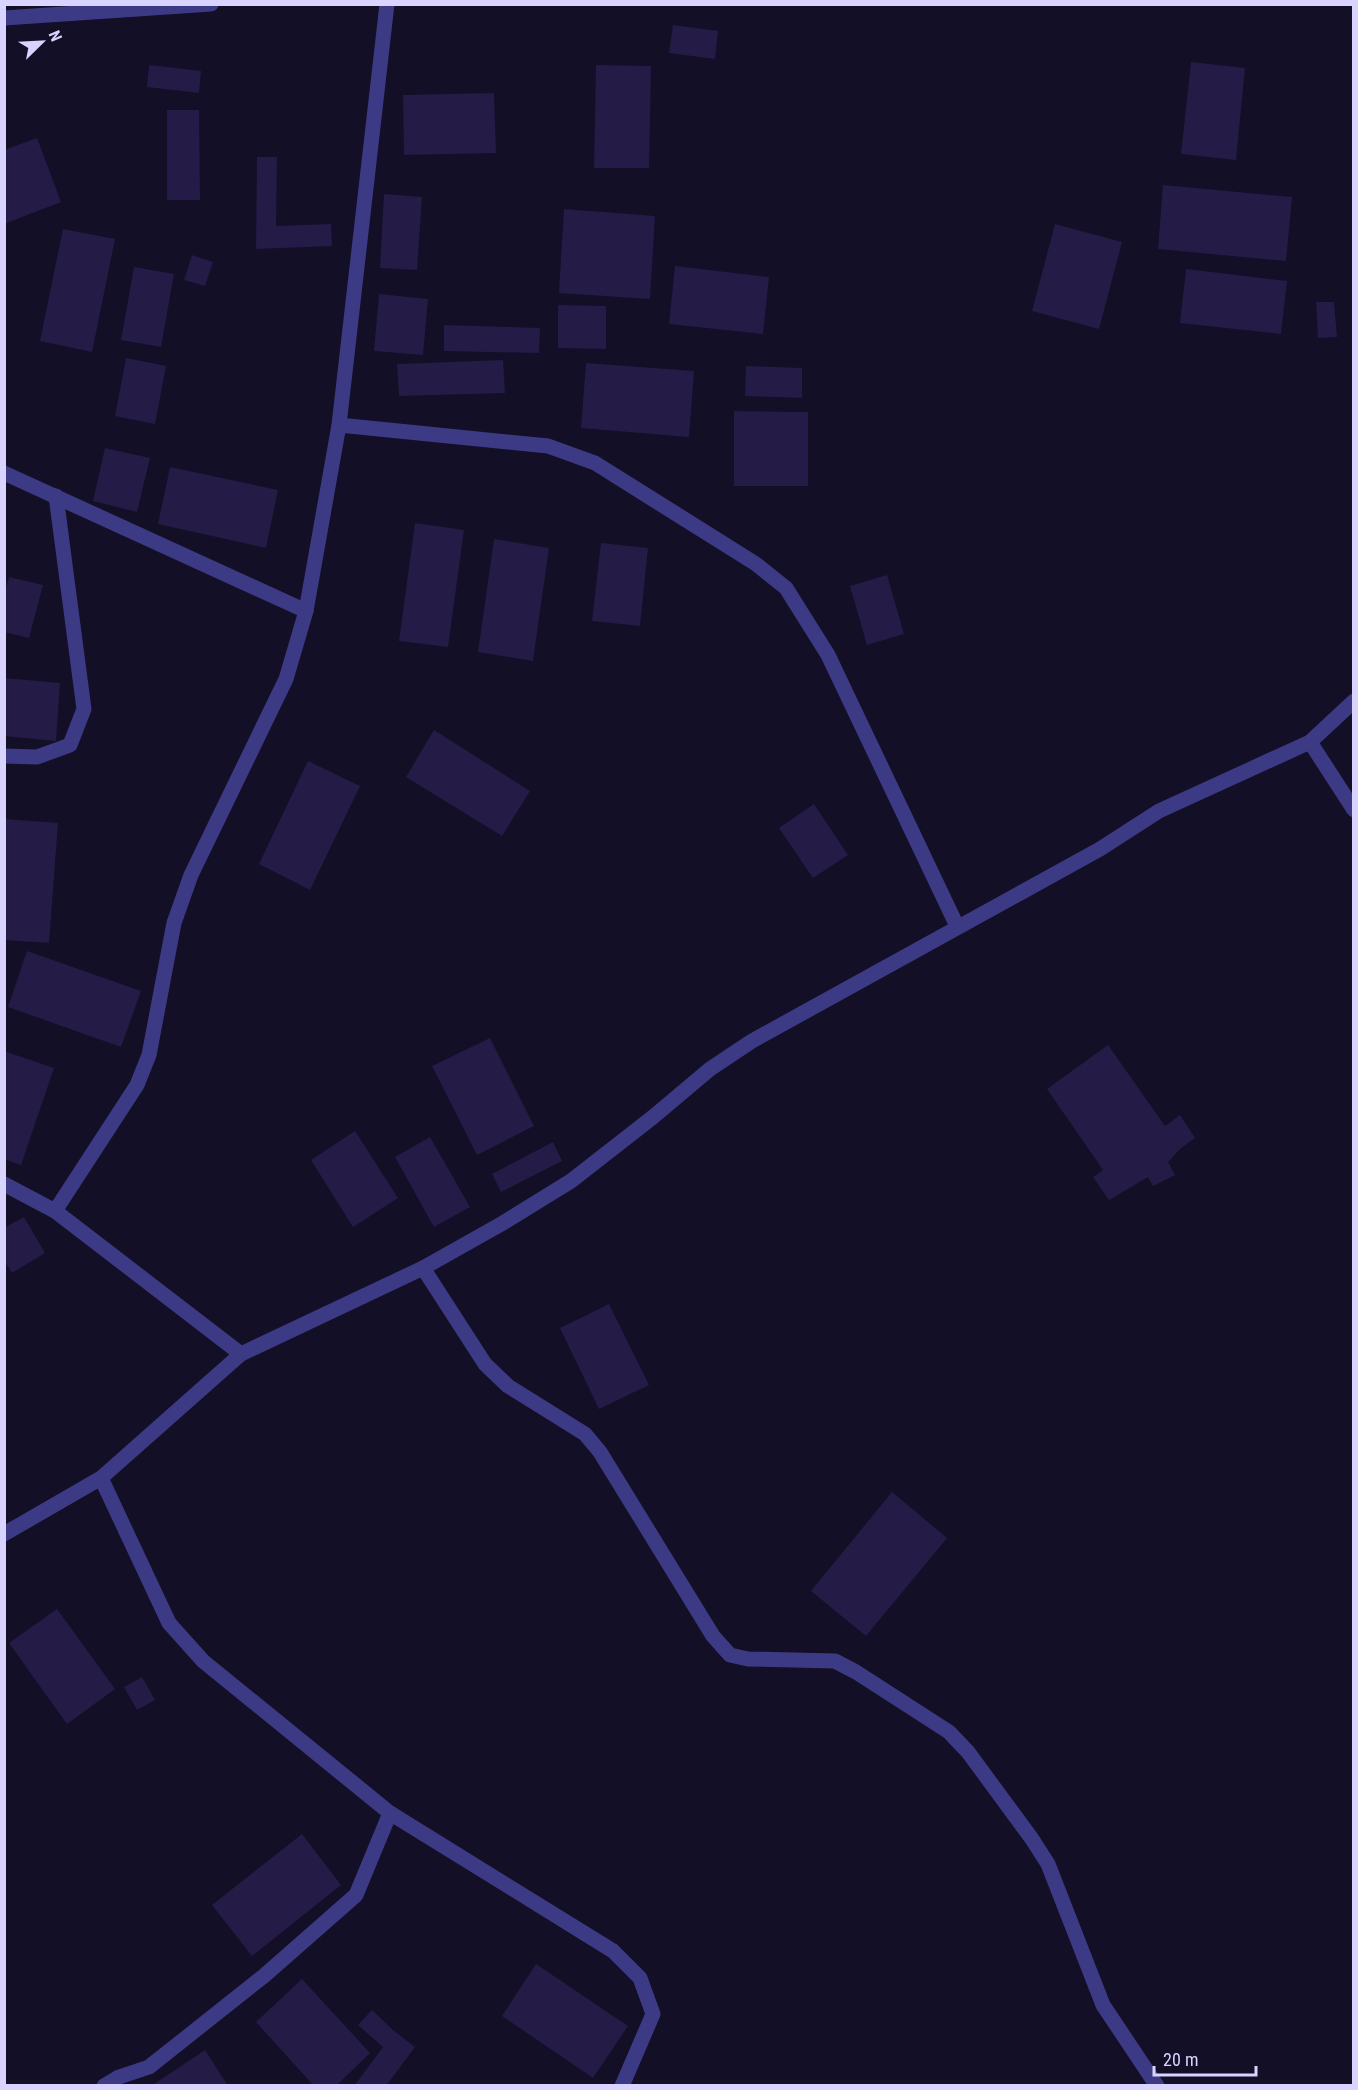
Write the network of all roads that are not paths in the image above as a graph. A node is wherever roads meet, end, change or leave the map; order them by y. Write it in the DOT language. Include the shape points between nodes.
graph roads {
  1 [pos="211,4"];
  2 [pos="387,4"];
  3 [pos="4,18"];
  4 [pos="339,425"];
  5 [pos="4,474"];
  6 [pos="56,496"];
  7 [pos="306,610"];
  8 [pos="1353,701"];
  9 [pos="1311,742"];
  10 [pos="4,756"];
  11 [pos="1353,810"];
  12 [pos="957,926"];
  13 [pos="4,1184"];
  14 [pos="55,1211"];
  15 [pos="423,1268"];
  16 [pos="241,1354"];
  17 [pos="101,1478"];
  18 [pos="4,1534"];
  19 [pos="390,1813"];
  20 [pos="104,2085"];
  21 [pos="622,2085"];
  22 [pos="1157,2085"];
  1 -- 3 [label="street"];
  2 -- 4 [label="street"];
  4 -- 7 [label="street"];
  4 -- 12 [label="street" via="548,446 595,463 756,564 786,588 828,656"];
  5 -- 6 [label="street"];
  6 -- 7 [label="street"];
  6 -- 10 [label="street" via="84,709 70,745 37,757"];
  7 -- 14 [label="street" via="286,679 191,875 174,923 149,1055 137,1084"];
  8 -- 9 [label="street"];
  9 -- 11 [label="street"];
  9 -- 12 [label="street" via="1159,811 1100,849"];
  12 -- 15 [label="street" via="752,1041 710,1069 571,1181"];
  13 -- 14 [label="street"];
  14 -- 16 [label="street"];
  15 -- 16 [label="street"];
  15 -- 22 [label="street" via="485,1364 508,1386 585,1434 600,1452 713,1636 730,1655 835,1661 949,1732 968,1752 1048,1864 1103,2005"];
  16 -- 17 [label="street"];
  17 -- 18 [label="street"];
  17 -- 19 [label="street" via="169,1623 203,1661"];
  19 -- 20 [label="street" via="356,1894 265,1975 149,2067"];
  19 -- 21 [label="street" via="613,1952 640,1978 653,2014"];
}
